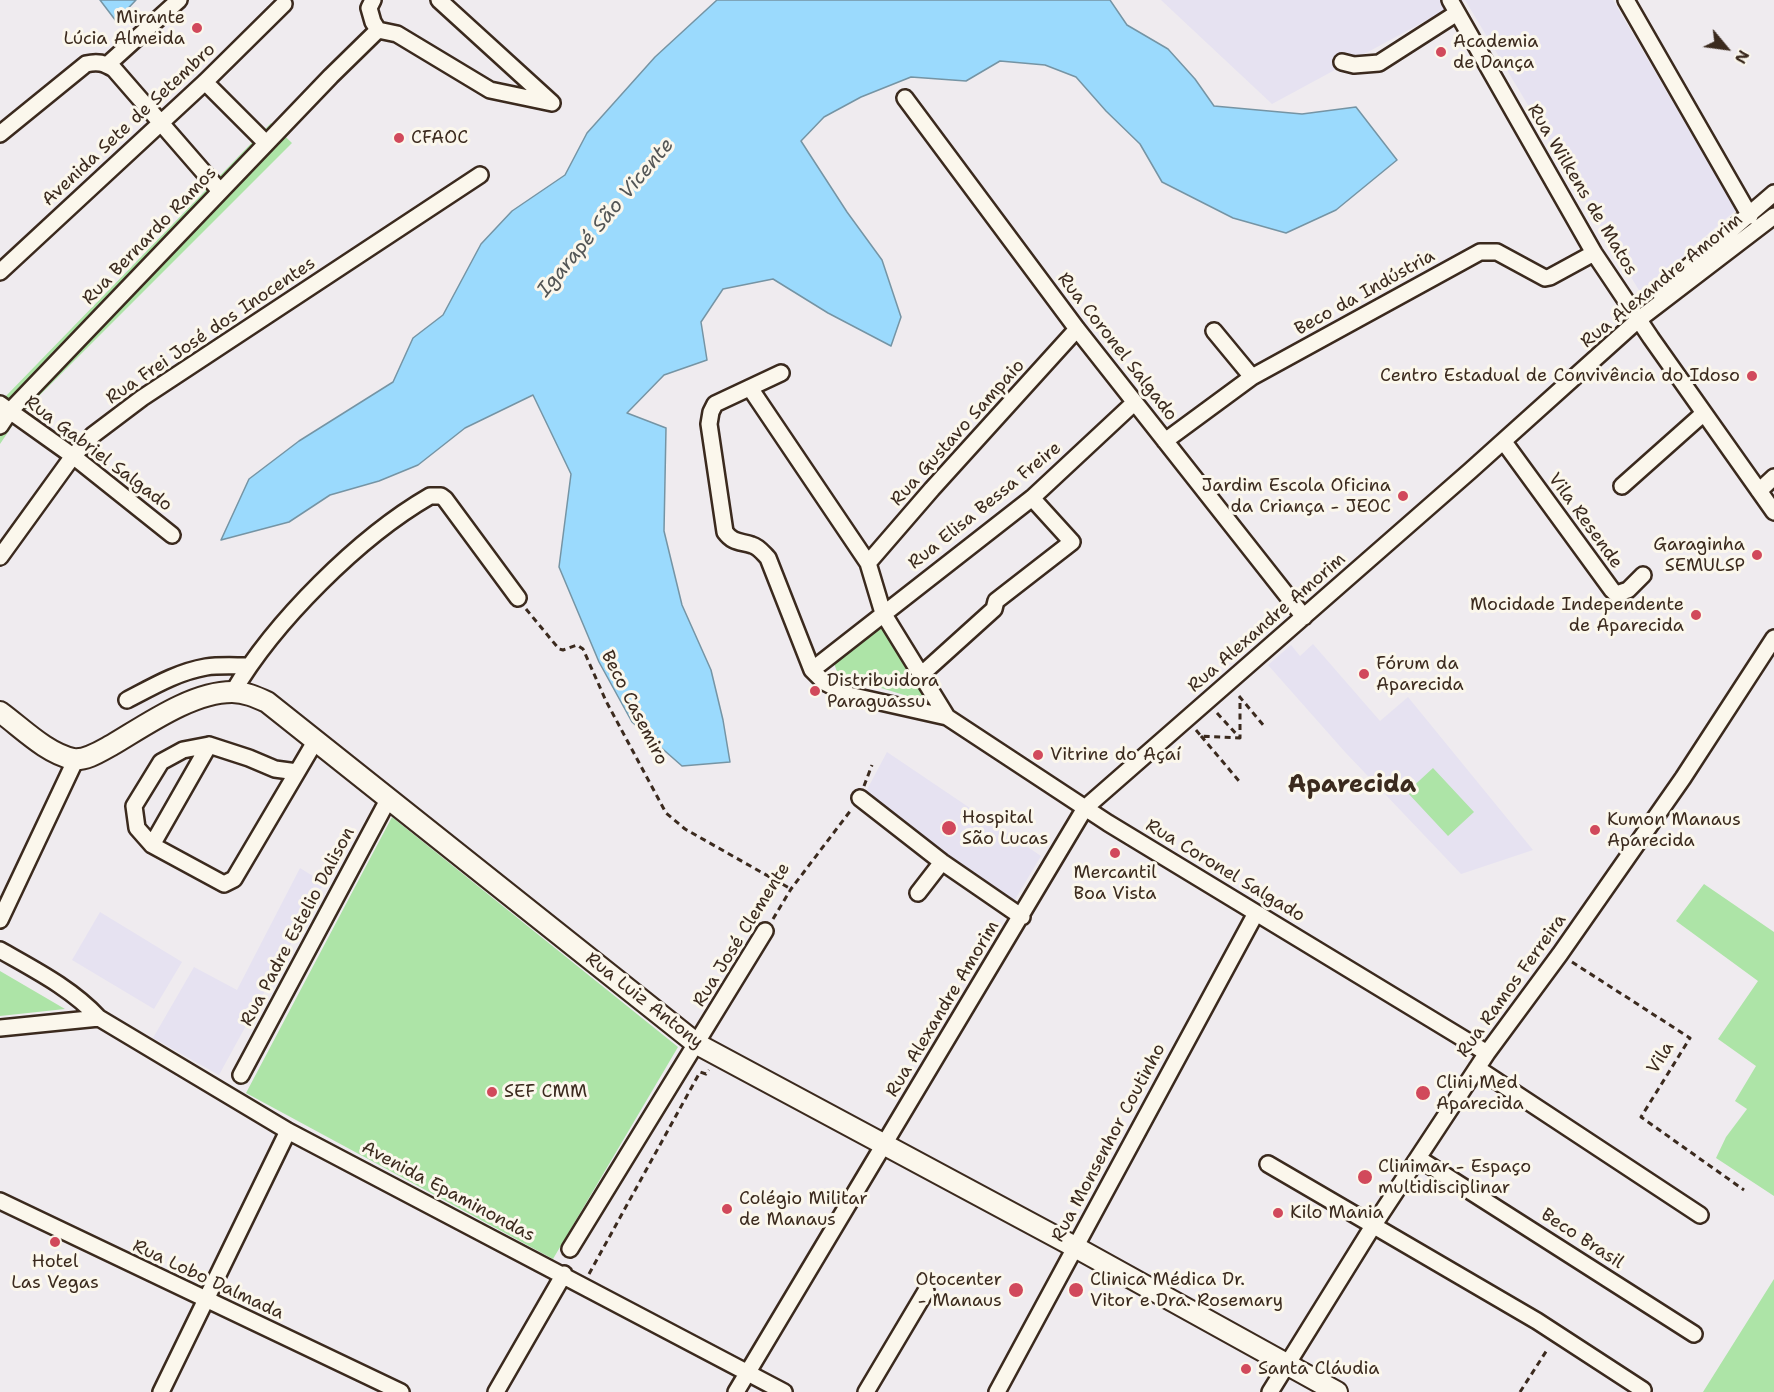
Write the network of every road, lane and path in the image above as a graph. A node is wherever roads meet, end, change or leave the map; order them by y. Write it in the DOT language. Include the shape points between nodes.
graph roads {
  1 [pos="179,0"];
  2 [pos="373,0"];
  3 [pos="439,0"];
  4 [pos="1626,0"];
  5 [pos="284,4"];
  6 [pos="1453,7"];
  7 [pos="378,30"];
  8 [pos="1342,62"];
  9 [pos="107,65"];
  10 [pos="205,82"];
  11 [pos="905,98"];
  12 [pos="160,124"];
  13 [pos="0,134"];
  14 [pos="266,143"];
  15 [pos="480,176"];
  16 [pos="220,191"];
  17 [pos="1774,193"];
  18 [pos="1750,216"];
  19 [pos="1774,216"];
  20 [pos="1594,253"];
  21 [pos="0,272"];
  22 [pos="1636,317"];
  23 [pos="1077,329"];
  24 [pos="1214,331"];
  25 [pos="781,373"];
  26 [pos="1252,377"];
  27 [pos="750,388"];
  28 [pos="1135,402"];
  29 [pos="5,407"];
  30 [pos="1704,413"];
  31 [pos="0,426"];
  32 [pos="1165,441"];
  33 [pos="1504,442"];
  34 [pos="73,456"];
  35 [pos="1774,477"];
  36 [pos="1622,486"];
  37 [pos="1759,491"];
  38 [pos="1032,498"];
  39 [pos="1774,512"];
  40 [pos="172,535"];
  41 [pos="0,557"];
  42 [pos="868,563"];
  43 [pos="1643,574"];
  44 [pos="518,598"];
  45 [pos="882,613"];
  46 [pos="1304,617"];
  47 [pos="1774,638"];
  48 [pos="248,666"];
  49 [pos="812,670"];
  50 [pos="922,674"];
  51 [pos="1229,683"];
  52 [pos="233,692"];
  53 [pos="1240,697"];
  54 [pos="127,700"];
  55 [pos="1208,702"];
  56 [pos="0,712"];
  57 [pos="947,717"];
  58 [pos="1186,719"];
  59 [pos="1264,726"];
  60 [pos="1201,736"];
  61 [pos="1239,738"];
  62 [pos="316,740"];
  63 [pos="209,745"];
  64 [pos="76,759"];
  65 [pos="872,765"];
  66 [pos="297,772"];
  67 [pos="1239,781"];
  68 [pos="389,798"];
  69 [pos="860,798"];
  70 [pos="1085,808"];
  71 [pos="152,845"];
  72 [pos="942,862"];
  73 [pos="791,890"];
  74 [pos="918,893"];
  75 [pos="1256,913"];
  76 [pos="1022,917"];
  77 [pos="0,920"];
  78 [pos="765,931"];
  79 [pos="0,950"];
  80 [pos="1560,954"];
  81 [pos="99,1018"];
  82 [pos="0,1028"];
  83 [pos="697,1044"];
  84 [pos="1487,1053"];
  85 [pos="719,1056"];
  86 [pos="1478,1068"];
  87 [pos="241,1075"];
  88 [pos="288,1131"];
  89 [pos="884,1144"];
  90 [pos="1418,1158"];
  91 [pos="1268,1164"];
  92 [pos="1744,1190"];
  93 [pos="0,1202"];
  94 [pos="1700,1215"];
  95 [pos="1373,1226"];
  96 [pos="1075,1247"];
  97 [pos="570,1249"];
  98 [pos="564,1274"];
  99 [pos="583,1285"];
  100 [pos="926,1291"];
  101 [pos="204,1300"];
  102 [pos="1694,1334"];
  103 [pos="1547,1350"];
  104 [pos="1286,1364"];
  105 [pos="747,1373"];
  106 [pos="1643,1390"];
  107 [pos="161,1392"];
  108 [pos="401,1392"];
  109 [pos="496,1392"];
  110 [pos="736,1392"];
  111 [pos="784,1392"];
  112 [pos="866,1392"];
  113 [pos="997,1392"];
  114 [pos="1270,1392"];
  115 [pos="1337,1392"];
  116 [pos="1520,1392"];
  1 -- 9 [label="street"];
  2 -- 7 [label="street" via="369,8"];
  3 -- 7 [label="street" via="552,103 490,90 397,34"];
  4 -- 18 [label="street"];
  5 -- 10 [label="street, Avenida Sete de Setembro"];
  6 -- 8 [label="street" via="1379,63"];
  6 -- 20 [label="street, Rua Wilkens de Matos"];
  7 -- 14 [label="street, Rua Bernardo Ramos"];
  9 -- 12 [label="street"];
  9 -- 13 [label="street" via="95,61 86,64"];
  10 -- 12 [label="street, Avenida Sete de Setembro"];
  10 -- 14 [label="street"];
  11 -- 23 [label="street, Rua Coronel Salgado"];
  12 -- 16 [label="street"];
  12 -- 21 [label="street, Avenida Sete de Setembro"];
  14 -- 16 [label="street, Rua Bernardo Ramos"];
  15 -- 34 [label="street, Rua Frei José dos Inocentes" via="142,398 93,435"];
  16 -- 29 [label="street, Rua Bernardo Ramos"];
  17 -- 18 [label="street"];
  18 -- 22 [label="street"];
  19 -- 22 [label="street, Rua Alexandre Amorim"];
  20 -- 22 [label="street, Rua Wilkens de Matos"];
  20 -- 26 [label="street, Beco da Indústria" via="1545,278 1497,252 1480,252"];
  22 -- 30 [label="street, Rua Wilkens de Matos"];
  22 -- 33 [label="street, Rua Alexandre Amorim"];
  23 -- 28 [label="street, Rua Coronel Salgado"];
  23 -- 42 [label="street, Rua Gustavo Sampaio"];
  24 -- 26 [label="street"];
  25 -- 27 [label="street"];
  26 -- 32 [label="street, Beco da Indústria"];
  27 -- 42 [label="street"];
  27 -- 49 [label="street" via="715,404 711,412 709,424 725,532 734,541 761,549 768,558"];
  28 -- 32 [label="street, Rua Coronel Salgado"];
  28 -- 38 [label="street, Rua Elisa Bessa Freire"];
  29 -- 31 [label="street, Rua Bernardo Ramos"];
  29 -- 34 [label="street, Rua Gabriel Salgado"];
  30 -- 36 [label="street"];
  30 -- 37 [label="street, Rua Wilkens de Matos"];
  32 -- 46 [label="street, Rua Coronel Salgado"];
  33 -- 43 [label="street, Vila Resende" via="1616,594 1623,593"];
  33 -- 46 [label="street, Rua Alexandre Amorim"];
  34 -- 40 [label="street, Rua Gabriel Salgado"];
  34 -- 41 [label="street, Rua Frei José dos Inocentes"];
  35 -- 37 [label="street"];
  37 -- 39 [label="street, Rua Wilkens de Matos"];
  38 -- 45 [label="street, Rua Elisa Bessa Freire"];
  38 -- 50 [label="street" via="1072,542 996,601 994,609"];
  42 -- 45 [label="street"];
  44 -- 48 [label="street" via="446,499 430,496 371,538 305,598"];
  44 -- 73 [label="path, Beco Casemiro" via="559,649 577,645 582,649 666,813 685,829"];
  45 -- 49 [label="street, Rua Elisa Bessa Freire"];
  45 -- 50 [label="street"];
  46 -- 51 [label="street, Rua Alexandre Amorim"];
  47 -- 80 [label="street, Rua Ramos Ferreira" via="1683,778"];
  48 -- 52 [label="street"];
  48 -- 54 [label="street" via="206,667 188,672"];
  49 -- 57 [label="street" via="824,682 849,695"];
  50 -- 57 [label="street"];
  51 -- 53 [label="path"];
  51 -- 55 [label="street, Rua Alexandre Amorim"];
  52 -- 62 [label="main road, Rua Luiz Antony" via="267,702"];
  52 -- 64 [label="main road, Rua Luiz Antony" via="195,700 100,752"];
  53 -- 59 [label="path"];
  53 -- 61 [label="path"];
  55 -- 58 [label="street, Rua Alexandre Amorim"];
  55 -- 61 [label="path"];
  56 -- 64 [label="main road" via="44,745"];
  57 -- 70 [label="street, Rua Coronel Salgado"];
  58 -- 60 [label="path"];
  58 -- 70 [label="street, Rua Alexandre Amorim"];
  60 -- 61 [label="path"];
  60 -- 67 [label="path"];
  62 -- 66 [label="street"];
  62 -- 68 [label="main road, Rua Luiz Antony"];
  63 -- 66 [label="street" via="275,769"];
  63 -- 71 [label="street"];
  63 -- 71 [label="street" via="183,750 161,762 134,806 137,828"];
  64 -- 77 [label="street"];
  65 -- 69 [label="path, Rua José Clemente"];
  66 -- 71 [label="street" via="234,879 224,884"];
  68 -- 83 [label="main road, Rua Luiz Antony"];
  68 -- 87 [label="street, Rua Padre Estelio Dalison"];
  69 -- 72 [label="street"];
  69 -- 73 [label="path, Rua José Clemente"];
  70 -- 75 [label="street, Rua Coronel Salgado"];
  70 -- 76 [label="street, Rua Alexandre Amorim"];
  72 -- 74 [label="street"];
  72 -- 76 [label="street"];
  73 -- 78 [label="path, Rua José Clemente"];
  75 -- 84 [label="street, Rua Coronel Salgado"];
  75 -- 96 [label="street, Rua Monsenhor Coutinho"];
  76 -- 89 [label="street, Rua Alexandre Amorim"];
  78 -- 83 [label="street, Rua José Clemente"];
  79 -- 81 [label="street, Avenida Epaminondas" via="68,989"];
  80 -- 84 [label="street, Rua Ramos Ferreira"];
  80 -- 92 [label="path, Vila" via="1690,1038 1641,1117"];
  81 -- 82 [label="street"];
  81 -- 88 [label="street, Avenida Epaminondas"];
  83 -- 85 [label="main road, Rua Luiz Antony"];
  83 -- 97 [label="street, Rua José Clemente"];
  84 -- 86 [label="street, Rua Ramos Ferreira"];
  85 -- 89 [label="main road, Rua Luiz Antony"];
  85 -- 99 [label="path" via="706,1074 700,1072"];
  86 -- 90 [label="street, Rua Ramos Ferreira"];
  86 -- 94 [label="street"];
  88 -- 98 [label="street, Avenida Epaminondas"];
  88 -- 101 [label="street"];
  89 -- 96 [label="main road, Rua Luiz Antony"];
  89 -- 105 [label="street, Rua Alexandre Amorim"];
  90 -- 95 [label="street, Rua Ramos Ferreira"];
  90 -- 102 [label="street, Beco Brasil"];
  91 -- 95 [label="street"];
  93 -- 101 [label="street, Rua Lobo Dalmada"];
  95 -- 104 [label="street, Rua Ramos Ferreira"];
  95 -- 106 [label="street" via="1537,1321"];
  96 -- 104 [label="main road, Rua Luiz Antony"];
  96 -- 113 [label="street, Rua Monsenhor Coutinho"];
  98 -- 99 [label="street, Avenida Epaminondas"];
  98 -- 109 [label="street"];
  99 -- 105 [label="street, Avenida Epaminondas"];
  100 -- 112 [label="street"];
  101 -- 107 [label="street"];
  101 -- 108 [label="street, Rua Lobo Dalmada"];
  103 -- 116 [label="path"];
  104 -- 114 [label="street, Rua Ramos Ferreira"];
  104 -- 115 [label="main road, Rua Luiz Antony"];
  105 -- 110 [label="street, Rua Alexandre Amorim"];
  105 -- 111 [label="street, Avenida Epaminondas"];
}
